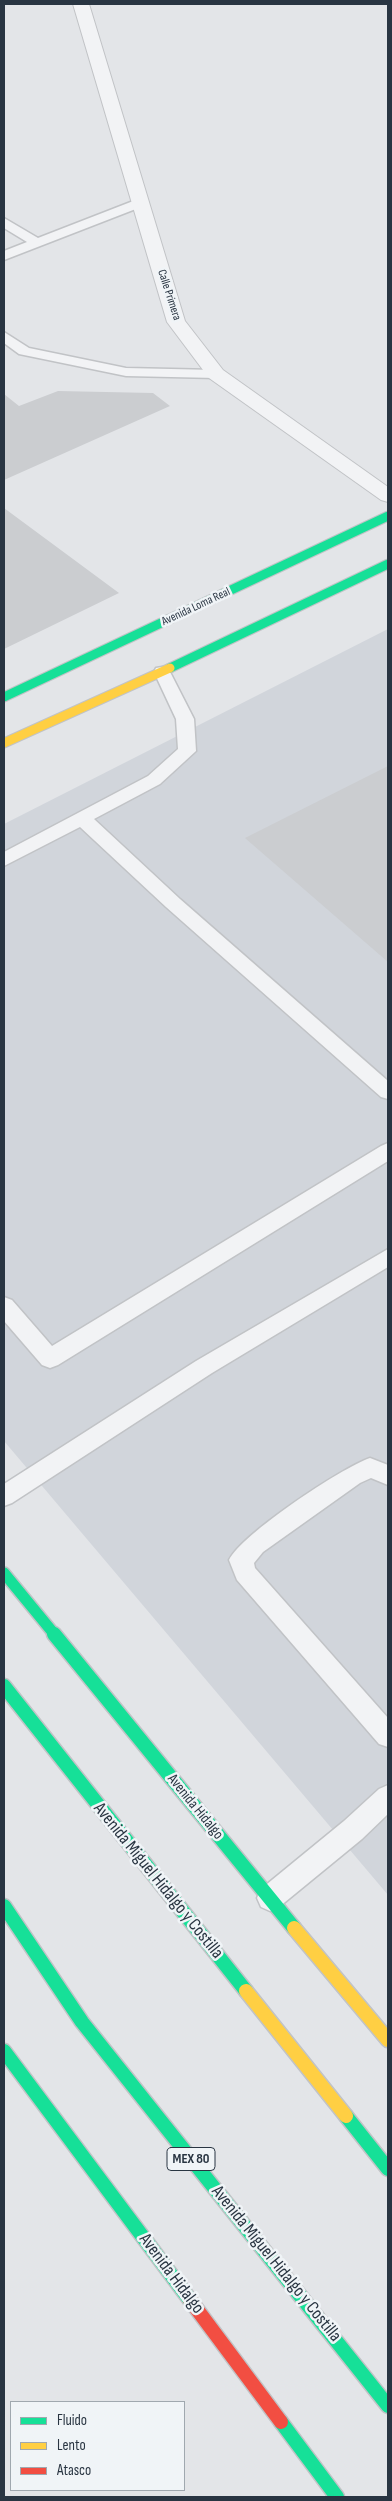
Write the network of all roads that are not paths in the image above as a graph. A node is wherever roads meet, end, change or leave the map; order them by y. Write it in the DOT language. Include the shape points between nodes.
graph roads {
  1 [pos="81,4"];
  2 [pos="141,202"];
  3 [pos="4,222"];
  4 [pos="37,243"];
  5 [pos="4,256"];
  6 [pos="4,336"];
  7 [pos="216,374"];
  8 [pos="388,496"];
  9 [pos="388,516"];
  10 [pos="388,564"];
  11 [pos="162,672"];
  12 [pos="4,697"];
  13 [pos="5,742"];
  14 [pos="83,818"];
  15 [pos="4,860"];
  16 [pos="388,1092"];
  17 [pos="388,1151"];
  18 [pos="388,1256"];
  19 [pos="4,1306"];
  20 [pos="388,1475"];
  21 [pos="4,1496"];
  22 [pos="4,1573"];
  23 [pos="4,1686"];
  24 [pos="388,1736"];
  25 [pos="388,1798"];
  26 [pos="270,1898"];
  27 [pos="4,1906"];
  28 [pos="388,2040"];
  29 [pos="4,2051"];
  30 [pos="388,2168"];
  31 [pos="388,2406"];
  32 [pos="337,2497"];
  1 -- 2 [label="street, Calle Primera"];
  2 -- 4 [label="lane"];
  2 -- 7 [label="street, Calle Primera" via="176,322"];
  3 -- 4 [label="lane"];
  4 -- 5 [label="lane"];
  6 -- 7 [label="lane" via="24,351 126,372"];
  7 -- 8 [label="street, Calle Primera"];
  9 -- 12 [label="main road, Avenida Loma Real"];
  10 -- 11 [label="main road"];
  11 -- 13 [label="main road"];
  11 -- 14 [label="lane" via="185,719 188,751 154,780"];
  14 -- 15 [label="lane"];
  14 -- 16 [label="lane" via="173,903"];
  17 -- 19 [label="lane" via="50,1359"];
  18 -- 21 [label="lane" via="204,1367"];
  20 -- 24 [label="lane" via="370,1468 352,1476 255,1545 242,1560 245,1573"];
  22 -- 26 [label="main road, Avenida Hidalgo"];
  23 -- 30 [label="main road, Avenida Miguel Hidalgo y Costilla"];
  25 -- 26 [label="lane"];
  26 -- 28 [label="main road, Avenida Hidalgo"];
  27 -- 31 [label="main road, Avenida Miguel Hidalgo y Costilla / MEX 80" via="82,2022"];
  29 -- 32 [label="main road, Avenida Hidalgo"];
}
